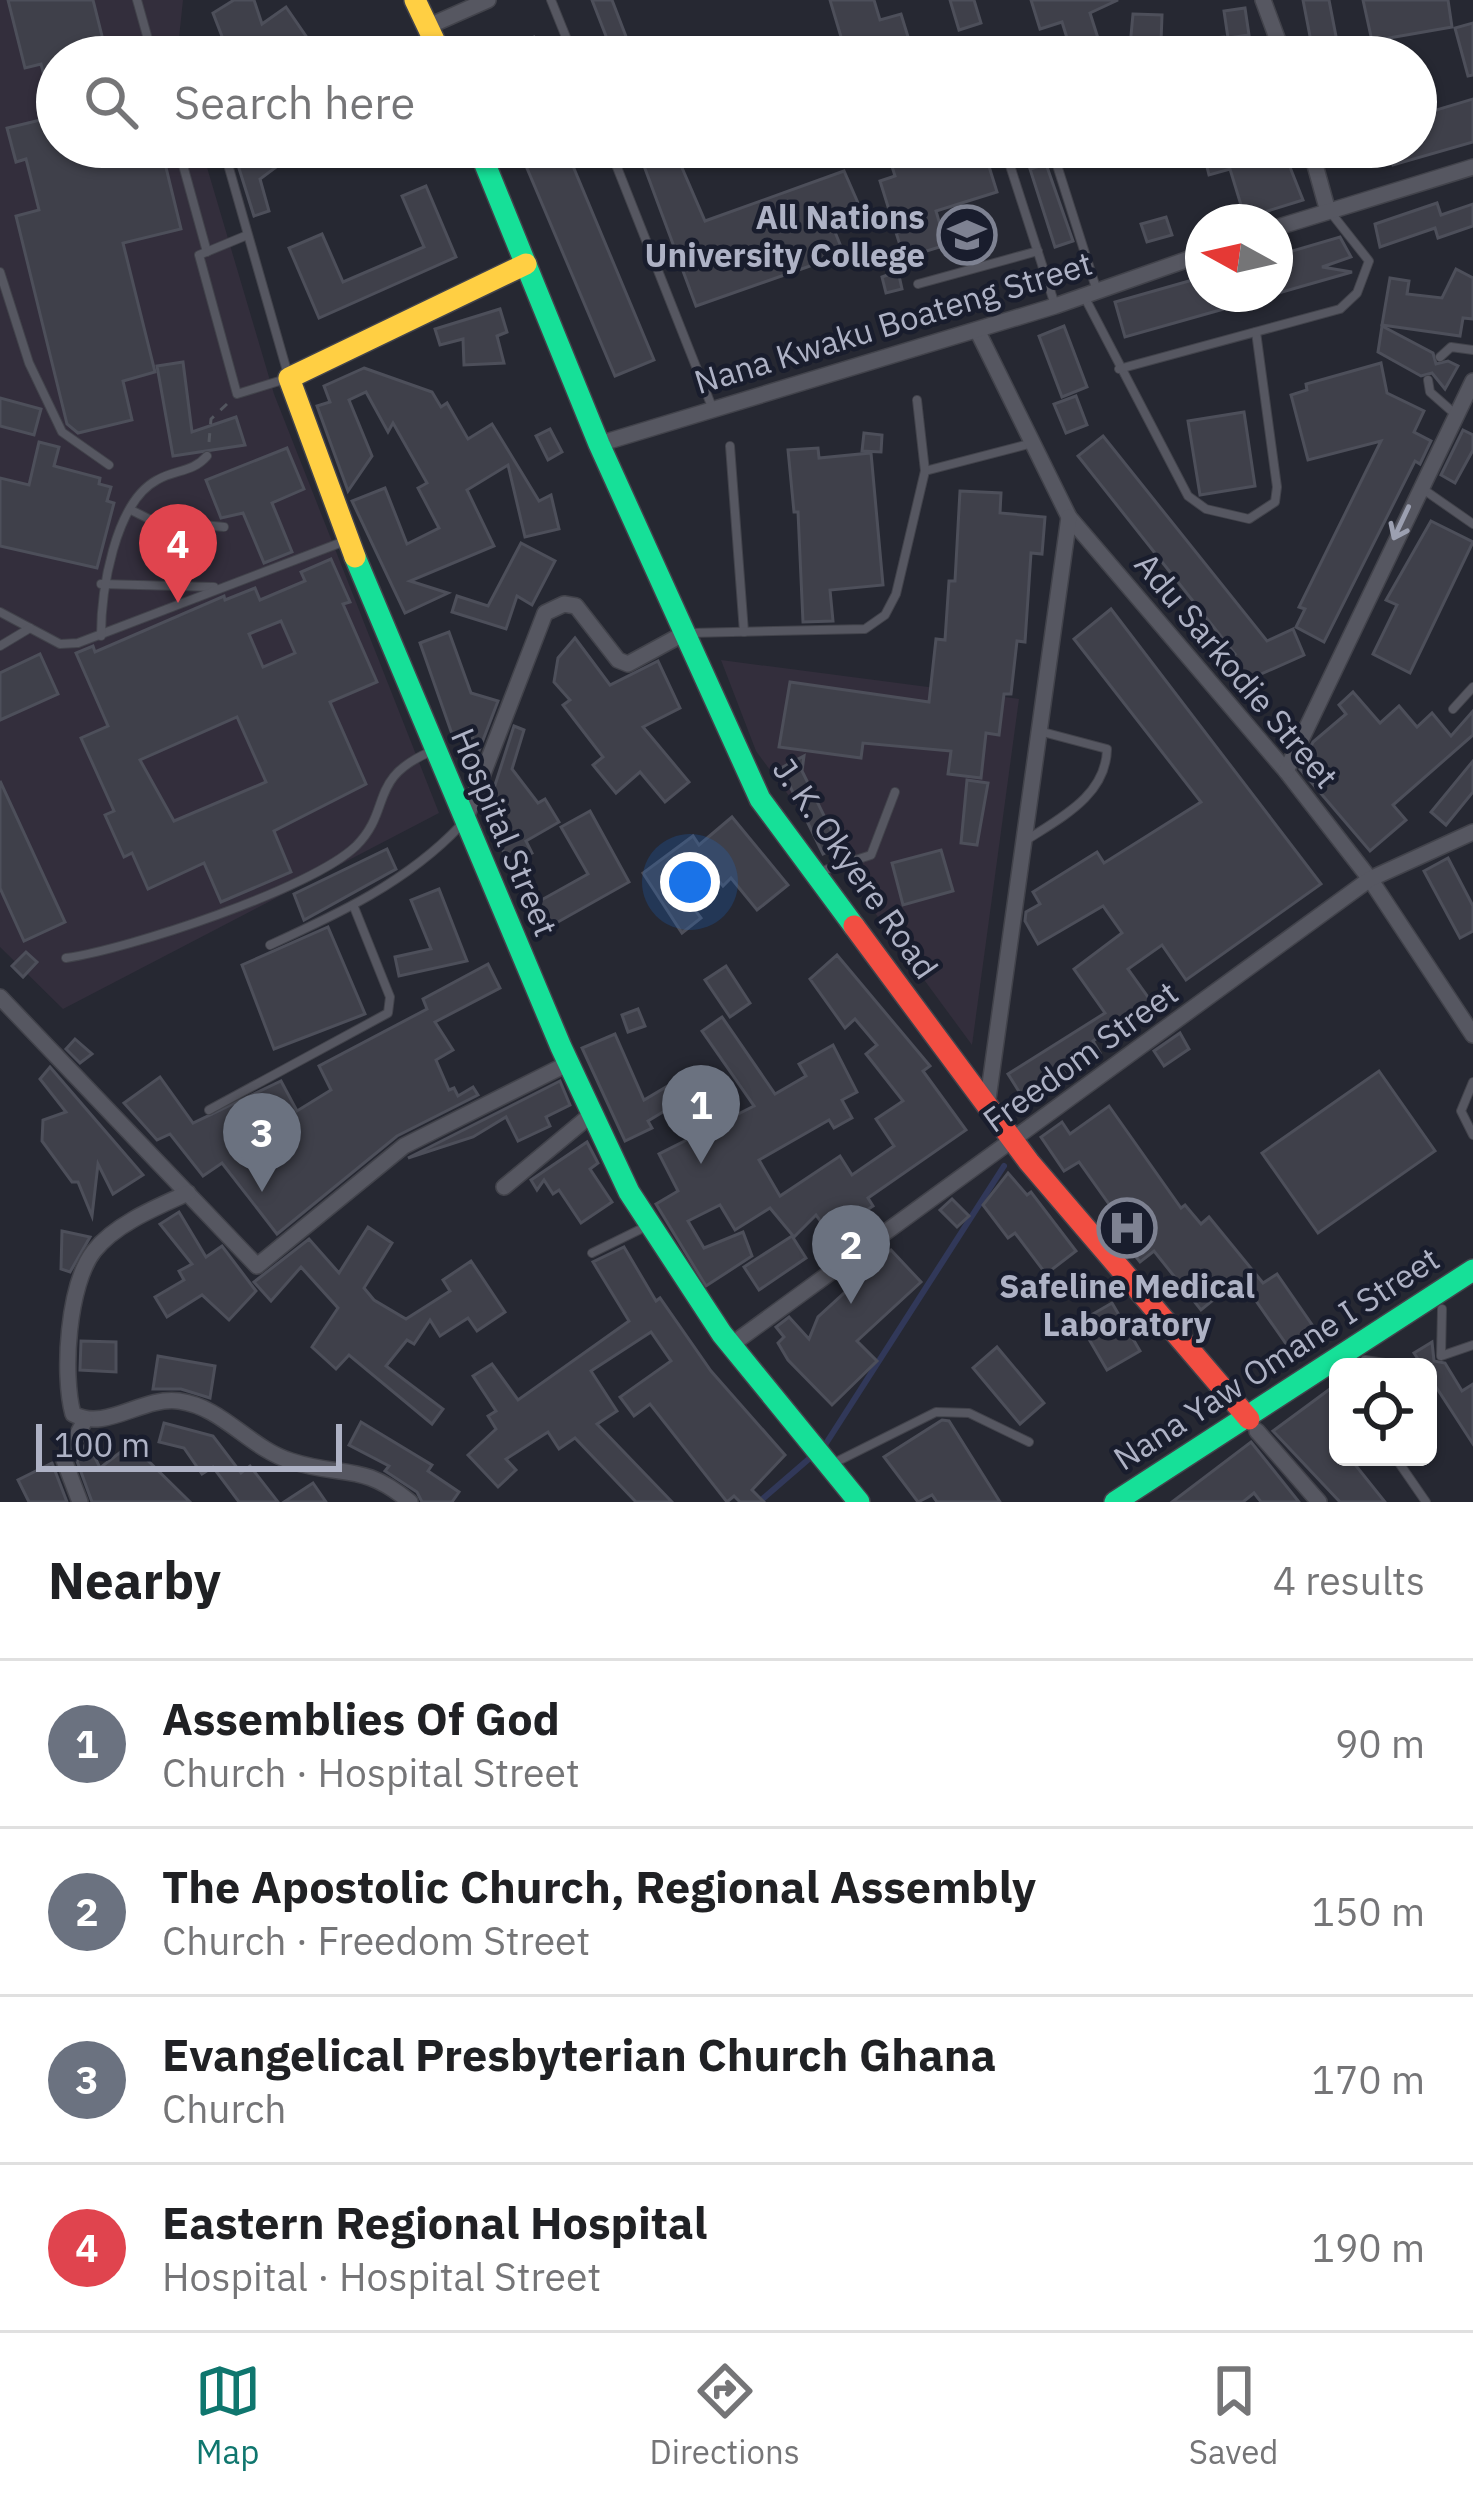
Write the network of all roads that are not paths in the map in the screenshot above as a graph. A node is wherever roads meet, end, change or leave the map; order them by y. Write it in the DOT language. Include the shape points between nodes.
graph roads {
  1 [pos="137,0"];
  2 [pos="415,0"];
  3 [pos="488,0"];
  4 [pos="551,0"];
  5 [pos="1262,0"];
  6 [pos="429,26"];
  7 [pos="147,36"];
  8 [pos="433,36"];
  9 [pos="566,36"];
  10 [pos="1276,36"];
  11 [pos="1473,167"];
  12 [pos="184,168"];
  13 [pos="229,168"];
  14 [pos="487,168"];
  15 [pos="617,168"];
  16 [pos="1011,168"];
  17 [pos="1057,168"];
  18 [pos="1316,168"];
  19 [pos="1327,208"];
  20 [pos="1293,220"];
  21 [pos="245,236"];
  22 [pos="1038,251"];
  23 [pos="207,252"];
  24 [pos="1185,261"];
  25 [pos="526,264"];
  26 [pos="0,272"];
  27 [pos="918,284"];
  28 [pos="1091,295"];
  29 [pos="1055,306"];
  30 [pos="977,330"];
  31 [pos="1256,332"];
  32 [pos="1473,350"];
  33 [pos="1439,356"];
  34 [pos="1119,369"];
  35 [pos="289,378"];
  36 [pos="1428,380"];
  37 [pos="1470,389"];
  38 [pos="917,400"];
  39 [pos="712,407"];
  40 [pos="1455,414"];
  41 [pos="1031,443"];
  42 [pos="599,445"];
  43 [pos="730,446"];
  44 [pos="207,456"];
  45 [pos="109,464"];
  46 [pos="925,470"];
  47 [pos="1419,485"];
  48 [pos="133,511"];
  49 [pos="1069,517"];
  50 [pos="1473,524"];
  51 [pos="224,526"];
  52 [pos="346,541"];
  53 [pos="101,584"];
  54 [pos="220,587"];
  55 [pos="0,613"];
  56 [pos="31,628"];
  57 [pos="744,632"];
  58 [pos="682,634"];
  59 [pos="100,636"];
  60 [pos="0,646"];
  61 [pos="1473,687"];
  62 [pos="1453,709"];
  63 [pos="1040,731"];
  64 [pos="434,750"];
  65 [pos="1286,771"];
  66 [pos="896,792"];
  67 [pos="464,823"];
  68 [pos="1473,832"];
  69 [pos="1024,842"];
  70 [pos="815,873"];
  71 [pos="1370,880"];
  72 [pos="353,907"];
  73 [pos="269,945"];
  74 [pos="66,958"];
  75 [pos="0,997"];
  76 [pos="1473,1035"];
  77 [pos="569,1063"];
  78 [pos="1473,1082"];
  79 [pos="987,1106"];
  80 [pos="208,1110"];
  81 [pos="593,1113"];
  82 [pos="1473,1135"];
  83 [pos="1014,1142"];
  84 [pos="504,1187"];
  85 [pos="188,1193"];
  86 [pos="649,1225"];
  87 [pos="592,1253"];
  88 [pos="1473,1270"];
  89 [pos="1473,1286"];
  90 [pos="1442,1309"];
  91 [pos="731,1345"];
  92 [pos="1473,1345"];
  93 [pos="1369,1358"];
  94 [pos="1329,1383"];
  95 [pos="86,1420"];
  96 [pos="1253,1425"];
  97 [pos="1029,1442"];
  98 [pos="821,1456"];
  99 [pos="1401,1466"];
  100 [pos="847,1498"];
  101 [pos="80,1502"];
  102 [pos="410,1502"];
  103 [pos="1115,1502"];
  104 [pos="1148,1502"];
  105 [pos="1319,1502"];
  106 [pos="1426,1502"];
  1 -- 7 [label="lane"];
  2 -- 6 [label="main road"];
  3 -- 6 [label="street"];
  4 -- 9 [label="lane"];
  5 -- 10 [label="street"];
  6 -- 8 [label="main road"];
  11 -- 19 [label="street"];
  12 -- 23 [label="lane"];
  13 -- 21 [label="lane"];
  14 -- 25 [label="main road, J. K. Okyere Road"];
  15 -- 39 [label="lane"];
  16 -- 22 [label="lane"];
  17 -- 28 [label="lane"];
  18 -- 19 [label="street"];
  19 -- 20 [label="street"];
  19 -- 31 [label="lane" via="1369,261 1357,292 1340,309"];
  21 -- 23 [label="lane"];
  21 -- 35 [label="lane"];
  22 -- 27 [label="lane"];
  22 -- 29 [label="lane"];
  23 -- 35 [label="lane" via="199,255 237,394"];
  24 -- 28 [label="street, Nana Kwaku Boateng Street"];
  25 -- 35 [label="main road"];
  25 -- 42 [label="main road, J. K. Okyere Road"];
  26 -- 45 [label="lane" via="62,432"];
  28 -- 29 [label="street, Nana Kwaku Boateng Street"];
  28 -- 34 [label="lane"];
  29 -- 30 [label="street, Nana Kwaku Boateng Street"];
  30 -- 39 [label="street, Nana Kwaku Boateng Street"];
  30 -- 41 [label="street, Adu Sarkodie Street"];
  31 -- 34 [label="lane"];
  31 -- 34 [label="lane" via="1277,487 1275,502 1249,519 1188,496"];
  32 -- 33 [label="lane" via="1451,347"];
  35 -- 52 [label="main road, Hospital Street"];
  36 -- 40 [label="lane"];
  37 -- 40 [label="street"];
  38 -- 46 [label="lane"];
  39 -- 42 [label="street, Nana Kwaku Boateng Street"];
  40 -- 47 [label="street"];
  41 -- 46 [label="lane"];
  41 -- 49 [label="street, Adu Sarkodie Street"];
  42 -- 58 [label="main road, J. K. Okyere Road"];
  43 -- 57 [label="lane"];
  44 -- 48 [label="lane" via="196,468 158,478"];
  46 -- 57 [label="lane" via="885,615 865,629"];
  47 -- 50 [label="lane"];
  47 -- 65 [label="street, one-way"];
  48 -- 51 [label="lane"];
  48 -- 53 [label="lane"];
  49 -- 63 [label="street"];
  49 -- 65 [label="street, Adu Sarkodie Street"];
  52 -- 54 [label="lane"];
  52 -- 64 [label="main road, Hospital Street"];
  53 -- 54 [label="lane"];
  53 -- 59 [label="lane"];
  54 -- 59 [label="lane"];
  55 -- 56 [label="lane"];
  56 -- 59 [label="lane" via="60,644"];
  56 -- 60 [label="lane"];
  57 -- 58 [label="lane"];
  58 -- 67 [label="street" via="628,664 575,606 545,614"];
  58 -- 70 [label="main road, J. K. Okyere Road" via="760,799"];
  61 -- 62 [label="lane"];
  63 -- 69 [label="street"];
  63 -- 69 [label="lane" via="1107,749 1106,765 1082,804"];
  64 -- 67 [label="main road, Hospital Street"];
  64 -- 74 [label="lane" via="398,766 358,845 326,865 118,950"];
  65 -- 71 [label="street, Adu Sarkodie Street"];
  66 -- 70 [label="lane" via="871,855"];
  67 -- 72 [label="lane"];
  67 -- 77 [label="main road, Hospital Street"];
  68 -- 71 [label="street, Freedom Street"];
  69 -- 79 [label="street"];
  70 -- 79 [label="main road, J. K. Okyere Road"];
  71 -- 76 [label="street, Adu Sarkodie Street"];
  71 -- 83 [label="street, Freedom Street"];
  72 -- 73 [label="lane"];
  72 -- 80 [label="lane" via="390,997 388,1013"];
  75 -- 85 [label="street"];
  77 -- 81 [label="main road, Hospital Street"];
  77 -- 85 [label="street" via="404,1146 257,1266"];
  78 -- 82 [label="lane" via="1461,1111"];
  79 -- 83 [label="main road, J. K. Okyere Road"];
  81 -- 84 [label="street"];
  81 -- 86 [label="main road, Hospital Street"];
  83 -- 91 [label="street, Freedom Street"];
  83 -- 96 [label="main road, J. K. Okyere Road"];
  85 -- 95 [label="street" via="148,1211 86,1262 67,1361 73,1414"];
  86 -- 87 [label="lane"];
  86 -- 91 [label="main road, Hospital Street"];
  88 -- 96 [label="main road, Nana Yaw Omane I Street"];
  89 -- 90 [label="main road, Nana Yaw Omane I Street"];
  90 -- 92 [label="lane" via="1441,1356"];
  90 -- 93 [label="main road, Nana Yaw Omane I Street"];
  91 -- 98 [label="main road, Hospital Street"];
  94 -- 96 [label="main road, Nana Yaw Omane I Street"];
  95 -- 101 [label="street" via="64,1460"];
  95 -- 102 [label="street" via="149,1402 194,1403 290,1461 365,1472"];
  96 -- 103 [label="main road, Nana Yaw Omane I Street"];
  96 -- 104 [label="main road, Nana Yaw Omane I Street"];
  96 -- 105 [label="street"];
  97 -- 98 [label="lane" via="969,1413 936,1412"];
  98 -- 100 [label="main road, Hospital Street"];
  99 -- 106 [label="lane"];
}
